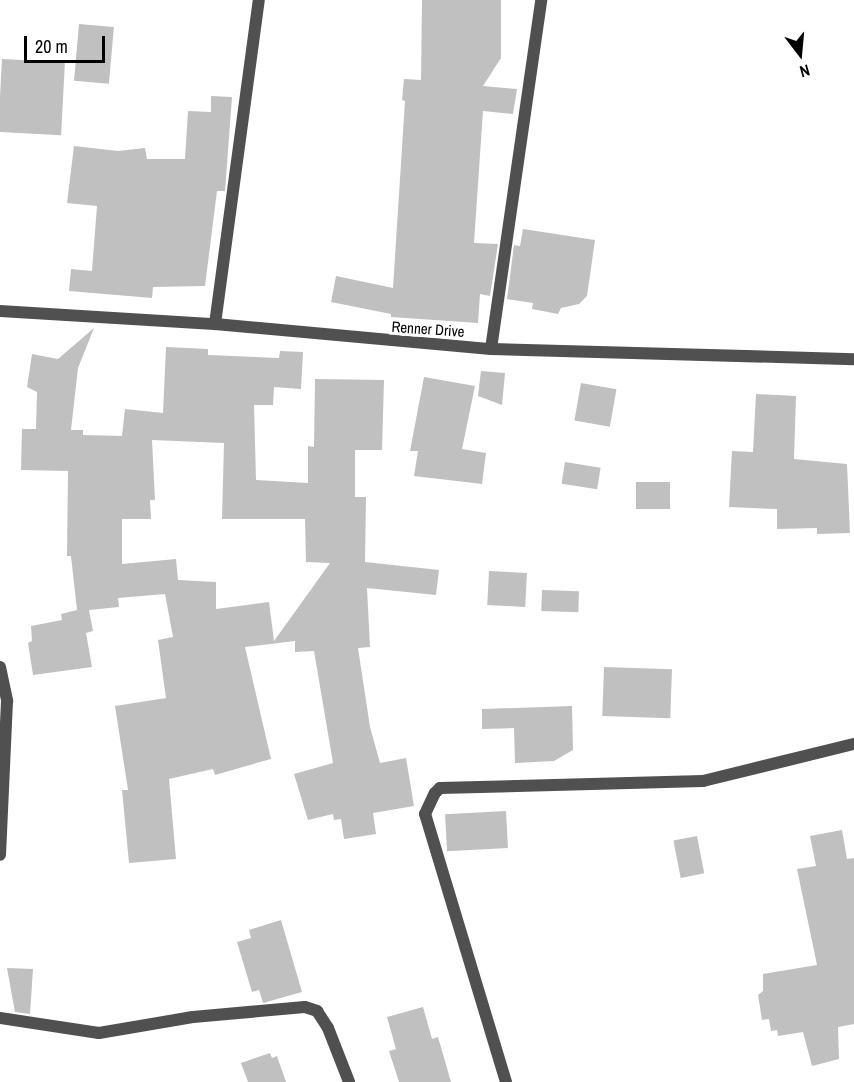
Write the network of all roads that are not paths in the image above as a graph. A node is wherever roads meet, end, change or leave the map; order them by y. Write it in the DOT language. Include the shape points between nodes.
graph roads {
  1 [pos="259,0"];
  2 [pos="541,0"];
  3 [pos="0,311"];
  4 [pos="215,324"];
  5 [pos="491,349"];
  6 [pos="854,359"];
  7 [pos="0,667"];
  8 [pos="854,744"];
  9 [pos="0,855"];
  10 [pos="0,1018"];
  11 [pos="349,1082"];
  12 [pos="506,1082"];
  1 -- 4 [label="street"];
  2 -- 5 [label="street"];
  3 -- 4 [label="street, Renner Drive"];
  4 -- 5 [label="street, Renner Drive"];
  5 -- 6 [label="street, Renner Drive"];
  7 -- 9 [label="street" via="7,701"];
  8 -- 12 [label="street" via="703,782 440,788 425,814"];
  10 -- 11 [label="street" via="99,1033 193,1017 306,1007 317,1011 328,1028"];
}
